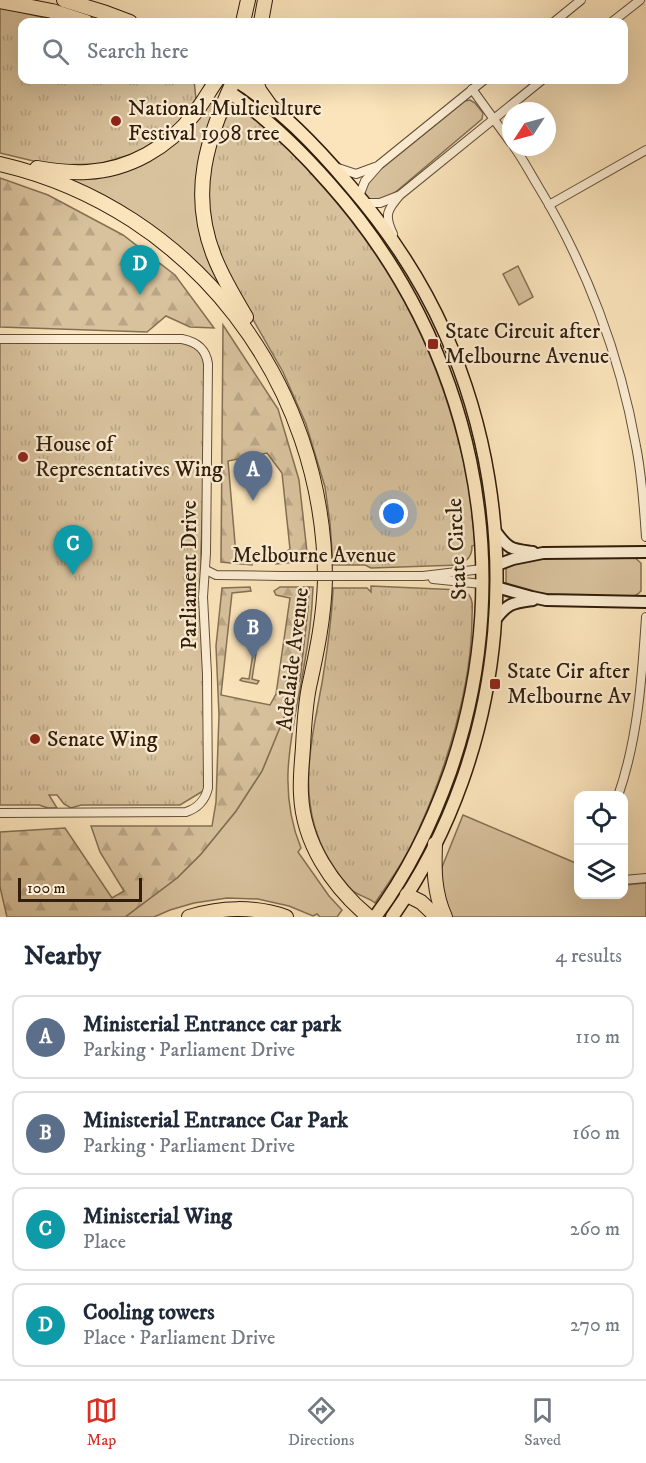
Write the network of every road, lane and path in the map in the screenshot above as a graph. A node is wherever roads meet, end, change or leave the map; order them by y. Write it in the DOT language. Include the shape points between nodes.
graph roads {
  1 [pos="64,0"];
  2 [pos="248,0"];
  3 [pos="265,0"];
  4 [pos="581,0"];
  5 [pos="640,0"];
  6 [pos="0,1"];
  7 [pos="53,6"];
  8 [pos="78,18"];
  9 [pos="114,18"];
  10 [pos="244,18"];
  11 [pos="262,18"];
  12 [pos="559,18"];
  13 [pos="617,18"];
  14 [pos="212,84"];
  15 [pos="233,84"];
  16 [pos="257,84"];
  17 [pos="479,84"];
  18 [pos="537,84"];
  19 [pos="472,90"];
  20 [pos="269,104"];
  21 [pos="493,119"];
  22 [pos="502,131"];
  23 [pos="646,150"];
  24 [pos="519,156"];
  25 [pos="379,165"];
  26 [pos="7,166"];
  27 [pos="334,167"];
  28 [pos="337,191"];
  29 [pos="400,195"];
  30 [pos="361,200"];
  31 [pos="549,205"];
  32 [pos="366,227"];
  33 [pos="402,254"];
  34 [pos="0,339"];
  35 [pos="282,390"];
  36 [pos="496,532"];
  37 [pos="646,537"];
  38 [pos="646,552"];
  39 [pos="543,553"];
  40 [pos="497,565"];
  41 [pos="482,569"];
  42 [pos="206,570"];
  43 [pos="423,576"];
  44 [pos="482,584"];
  45 [pos="496,587"];
  46 [pos="539,599"];
  47 [pos="646,602"];
  48 [pos="646,617"];
  49 [pos="495,620"];
  50 [pos="619,791"];
  51 [pos="0,813"];
  52 [pos="435,844"];
  53 [pos="646,878"];
  54 [pos="628,880"];
  55 [pos="407,895"];
  56 [pos="379,912"];
  57 [pos="193,916"];
  58 [pos="286,917"];
  59 [pos="369,917"];
  60 [pos="392,917"];
  61 [pos="437,917"];
  62 [pos="445,917"];
  1 -- 9 [label="highway"];
  2 -- 10 [label="highway"];
  3 -- 11 [label="highway"];
  4 -- 12 [label="street"];
  5 -- 13 [label="street"];
  6 -- 7 [label="highway"];
  7 -- 8 [label="highway"];
  14 -- 26 [label="highway" via="179,130 136,160 88,172"];
  15 -- 20 [label="main road, State Circle"];
  15 -- 28 [label="main road, State Circle"];
  15 -- 35 [label="highway" via="205,159 201,197 205,226 218,266 275,368"];
  16 -- 20 [label="highway"];
  17 -- 19 [label="street"];
  18 -- 21 [label="street"];
  19 -- 21 [label="street"];
  19 -- 25 [label="street"];
  20 -- 27 [label="main road, State Circle" via="294,124"];
  21 -- 22 [label="street"];
  21 -- 29 [label="street"];
  23 -- 31 [label="street"];
  24 -- 31 [label="street"];
  25 -- 27 [label="street" via="356,174"];
  25 -- 30 [label="street" via="365,181"];
  26 -- 35 [label="highway, Adelaide Avenue" via="93,198 138,224 180,256 235,314"];
  27 -- 30 [label="main road, State Circle"];
  28 -- 30 [label="main road, State Circle"];
  28 -- 32 [label="main road, State Circle"];
  29 -- 30 [label="street" via="372,204"];
  29 -- 33 [label="street" via="387,216"];
  30 -- 32 [label="main road"];
  30 -- 33 [label="main road, State Circle"];
  31 -- 37 [label="street" via="576,257 615,357 637,448"];
  32 -- 41 [label="main road, State Circle" via="418,312 452,391 476,488"];
  33 -- 36 [label="main road, State Circle" via="428,298 459,367 481,440"];
  34 -- 42 [label="street, Parliament Drive" via="182,339 203,350 208,364"];
  35 -- 59 [label="highway, Adelaide Avenue" via="314,479 324,557 320,636 305,715 301,777 304,820 312,845 330,875"];
  36 -- 39 [label="main road" via="510,548"];
  36 -- 40 [label="main road, State Circle"];
  38 -- 39 [label="main road, Melbourne Avenue"];
  39 -- 40 [label="main road, Melbourne Avenue"];
  40 -- 41 [label="main road, Melbourne Avenue"];
  40 -- 45 [label="main road, State Circle"];
  41 -- 43 [label="street, Melbourne Avenue"];
  41 -- 44 [label="main road, State Circle"];
  42 -- 43 [label="street, Melbourne Avenue, bridge" via="216,575"];
  42 -- 51 [label="street, Parliament Drive" via="202,586 208,788 201,803 186,812"];
  43 -- 44 [label="street, Melbourne Avenue"];
  44 -- 45 [label="main road, Melbourne Avenue"];
  44 -- 56 [label="main road, State Circle" via="474,682 456,753 415,852"];
  45 -- 46 [label="main road, Melbourne Avenue"];
  45 -- 49 [label="main road, State Circle"];
  46 -- 47 [label="main road, Melbourne Avenue"];
  46 -- 49 [label="main road" via="508,605"];
  48 -- 50 [label="street" via="641,689"];
  49 -- 52 [label="main road, State Circle" via="485,701 476,736"];
  52 -- 55 [label="main road, State Circle"];
  52 -- 62 [label="highway" via="436,888"];
  53 -- 54 [label="street"];
  55 -- 56 [label="main road"];
  55 -- 60 [label="main road, State Circle"];
  55 -- 61 [label="highway"];
  57 -- 58 [label="highway" via="223,909"];
}
